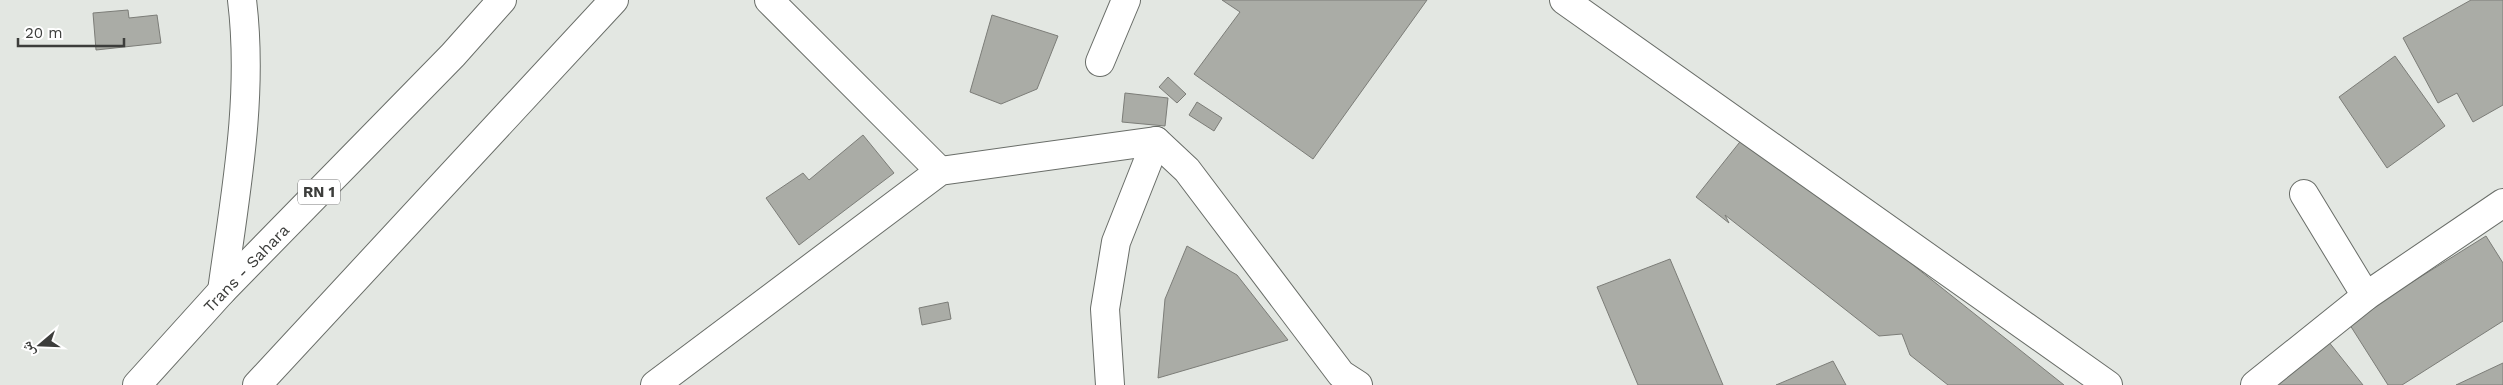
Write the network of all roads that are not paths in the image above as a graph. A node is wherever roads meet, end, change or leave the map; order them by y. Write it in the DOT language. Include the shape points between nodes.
graph roads {
  1 [pos="242,0"];
  2 [pos="491,0"];
  3 [pos="502,0"];
  4 [pos="614,0"];
  5 [pos="770,0"];
  6 [pos="1126,0"];
  7 [pos="1564,0"];
  8 [pos="454,54"];
  9 [pos="1100,62"];
  10 [pos="1156,142"];
  11 [pos="940,171"];
  12 [pos="2304,194"];
  13 [pos="2503,203"];
  14 [pos="222,291"];
  15 [pos="2366,296"];
  16 [pos="137,385"];
  17 [pos="257,385"];
  18 [pos="655,385"];
  19 [pos="1110,385"];
  20 [pos="1358,385"];
  21 [pos="2108,385"];
  22 [pos="2255,385"];
  1 -- 14 [label="main road" via="246,86"];
  2 -- 8 [label="main road"];
  3 -- 8 [label="main road, Trans - Sahara / RN 1"];
  4 -- 17 [label="main road"];
  5 -- 11 [label="main road"];
  6 -- 9 [label="main road"];
  7 -- 21 [label="main road"];
  8 -- 14 [label="main road, Trans - Sahara / RN 1"];
  10 -- 11 [label="main road"];
  10 -- 19 [label="main road" via="1116,242 1105,309"];
  10 -- 20 [label="main road" via="1187,170 1341,374"];
  11 -- 18 [label="main road"];
  12 -- 15 [label="main road"];
  13 -- 15 [label="main road"];
  14 -- 16 [label="main road, Trans - Sahara / RN 1"];
  15 -- 22 [label="main road"];
}
